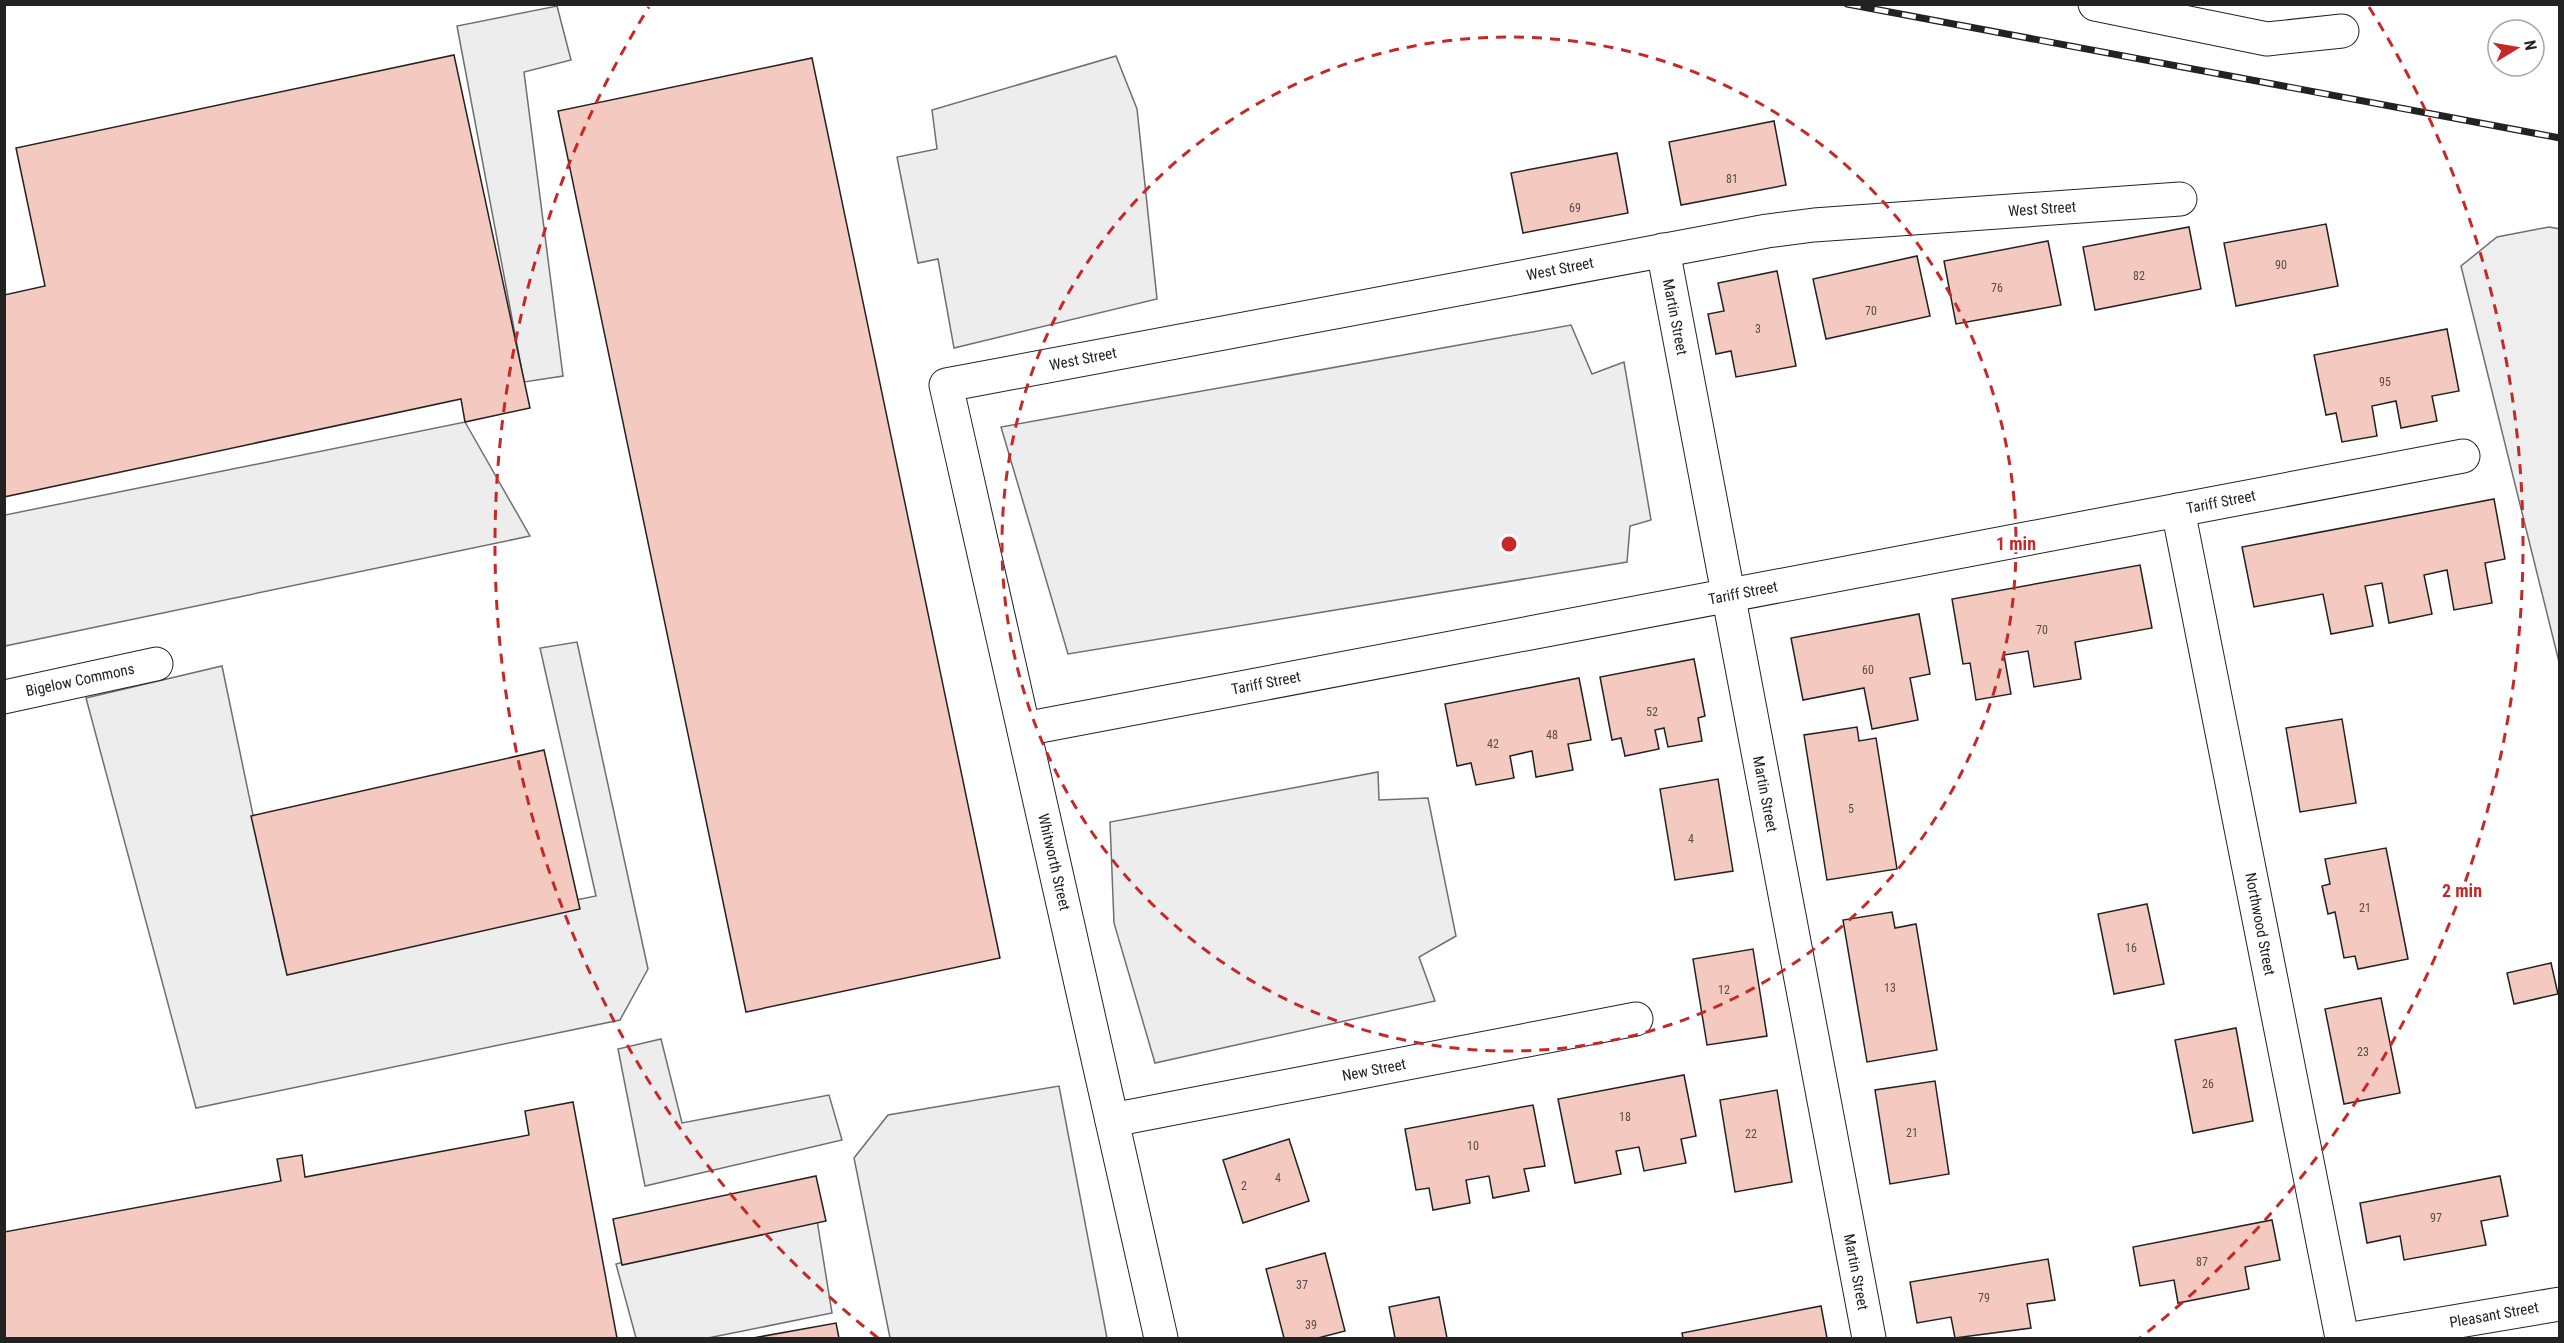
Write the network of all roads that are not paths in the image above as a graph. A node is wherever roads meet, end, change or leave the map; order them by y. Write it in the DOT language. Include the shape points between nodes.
graph roads {
  1 [pos="2095,4"];
  2 [pos="2342,31"];
  3 [pos="2180,200"];
  4 [pos="1663,250"];
  5 [pos="946,385"];
  6 [pos="2463,456"];
  7 [pos="2178,510"];
  8 [pos="1727,596"];
  9 [pos="156,664"];
  10 [pos="4,696"];
  11 [pos="1024,729"];
  12 [pos="1636,1020"];
  13 [pos="1112,1120"];
  14 [pos="2559,1304"];
  15 [pos="1161,1338"];
  16 [pos="1869,1338"];
  17 [pos="2342,1338"];
  18 [pos="2358,1338"];
  1 -- 2 [label="street" via="2267,39"];
  3 -- 4 [label="street, West Street" via="1814,225"];
  4 -- 5 [label="street, West Street"];
  4 -- 8 [label="street, Martin Street"];
  5 -- 11 [label="street, Whitworth Street"];
  6 -- 7 [label="street, Tariff Street"];
  7 -- 8 [label="street, Tariff Street"];
  7 -- 17 [label="street, Northwood Street"];
  8 -- 11 [label="street, Tariff Street"];
  8 -- 16 [label="street, Martin Street"];
  9 -- 10 [label="street, Bigelow Commons"];
  11 -- 13 [label="street, Whitworth Street"];
  12 -- 13 [label="street, New Street"];
  13 -- 15 [label="street, Whitworth Street"];
  14 -- 18 [label="street, Pleasant Street"];
}
